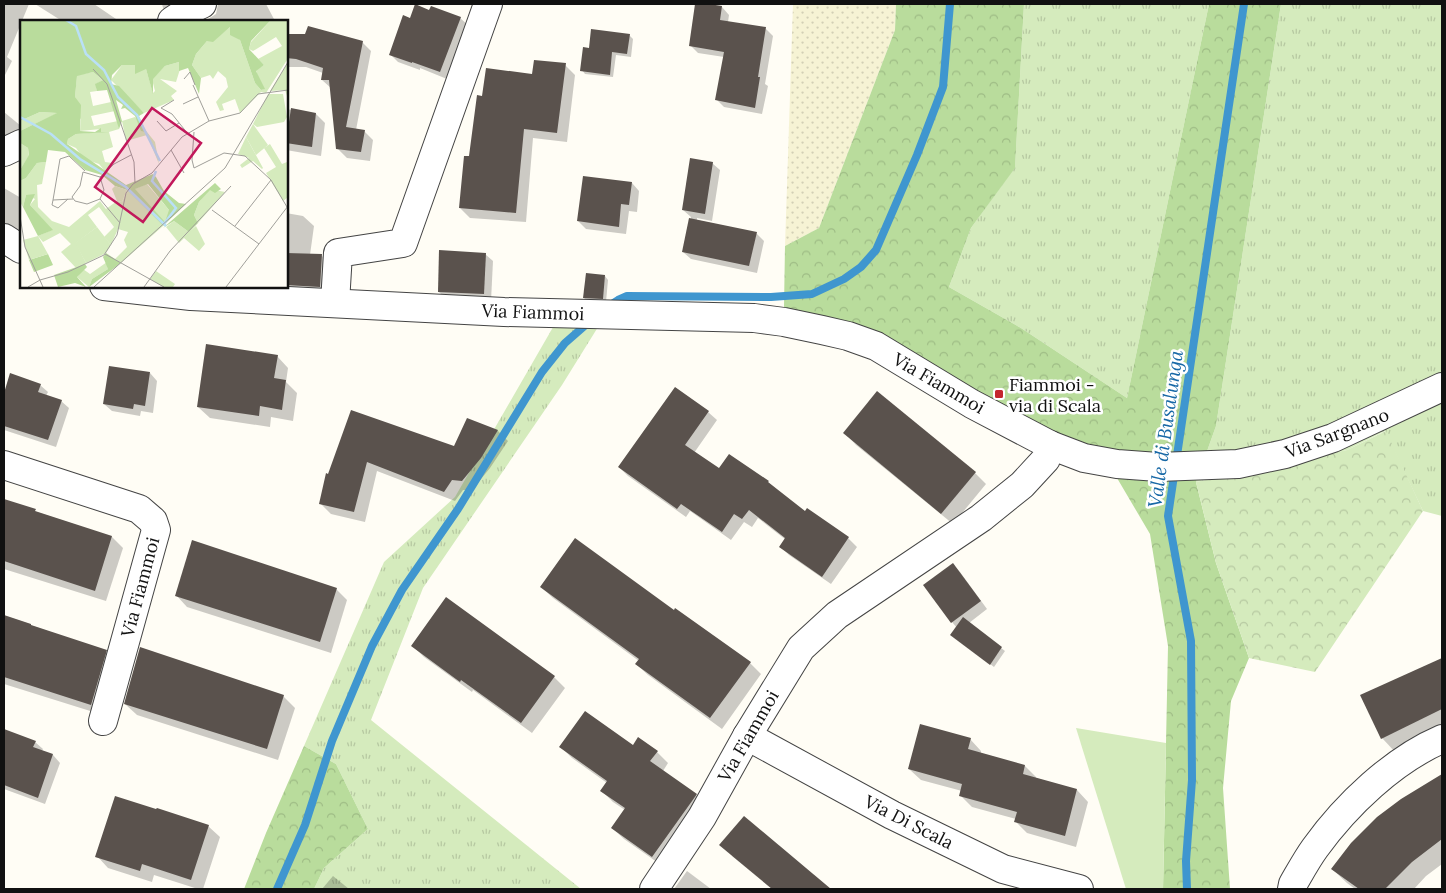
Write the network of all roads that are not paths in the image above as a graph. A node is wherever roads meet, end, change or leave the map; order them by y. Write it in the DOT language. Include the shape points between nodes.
graph roads {
  1 [pos="202,4"];
  2 [pos="488,4"];
  3 [pos="174,20"];
  4 [pos="20,144"];
  5 [pos="4,152"];
  6 [pos="4,238"];
  7 [pos="20,248"];
  8 [pos="121,288"];
  9 [pos="334,303"];
  10 [pos="1442,388"];
  11 [pos="1050,445"];
  12 [pos="4,466"];
  13 [pos="103,722"];
  14 [pos="747,736"];
  15 [pos="1442,739"];
  16 [pos="654,889"];
  17 [pos="1079,889"];
  18 [pos="1292,889"];
  1 -- 3 [label="street"];
  2 -- 9 [label="street" via="403,243 338,253"];
  4 -- 5 [label="street"];
  6 -- 7 [label="street"];
  8 -- 9 [label="street, Via Fiammoi" via="191,296"];
  9 -- 11 [label="street, Via Fiammoi" via="504,312 754,318 784,322 848,336 876,346 972,404"];
  10 -- 11 [label="street, Via Sargnano" via="1333,438 1285,454 1238,464 1158,467 1117,464 1084,458"];
  11 -- 14 [label="street, Via Fiammoi" via="1046,459 1022,485 981,518 836,614 801,648"];
  12 -- 13 [label="street, Via Fiammoi" via="139,508 153,521 156,530"];
  14 -- 16 [label="street, Via Fiammoi" via="702,817"];
  14 -- 17 [label="street, Via Di Scala" via="892,815 1003,869"];
  15 -- 18 [label="street" via="1406,759 1344,812 1314,849"];
}
